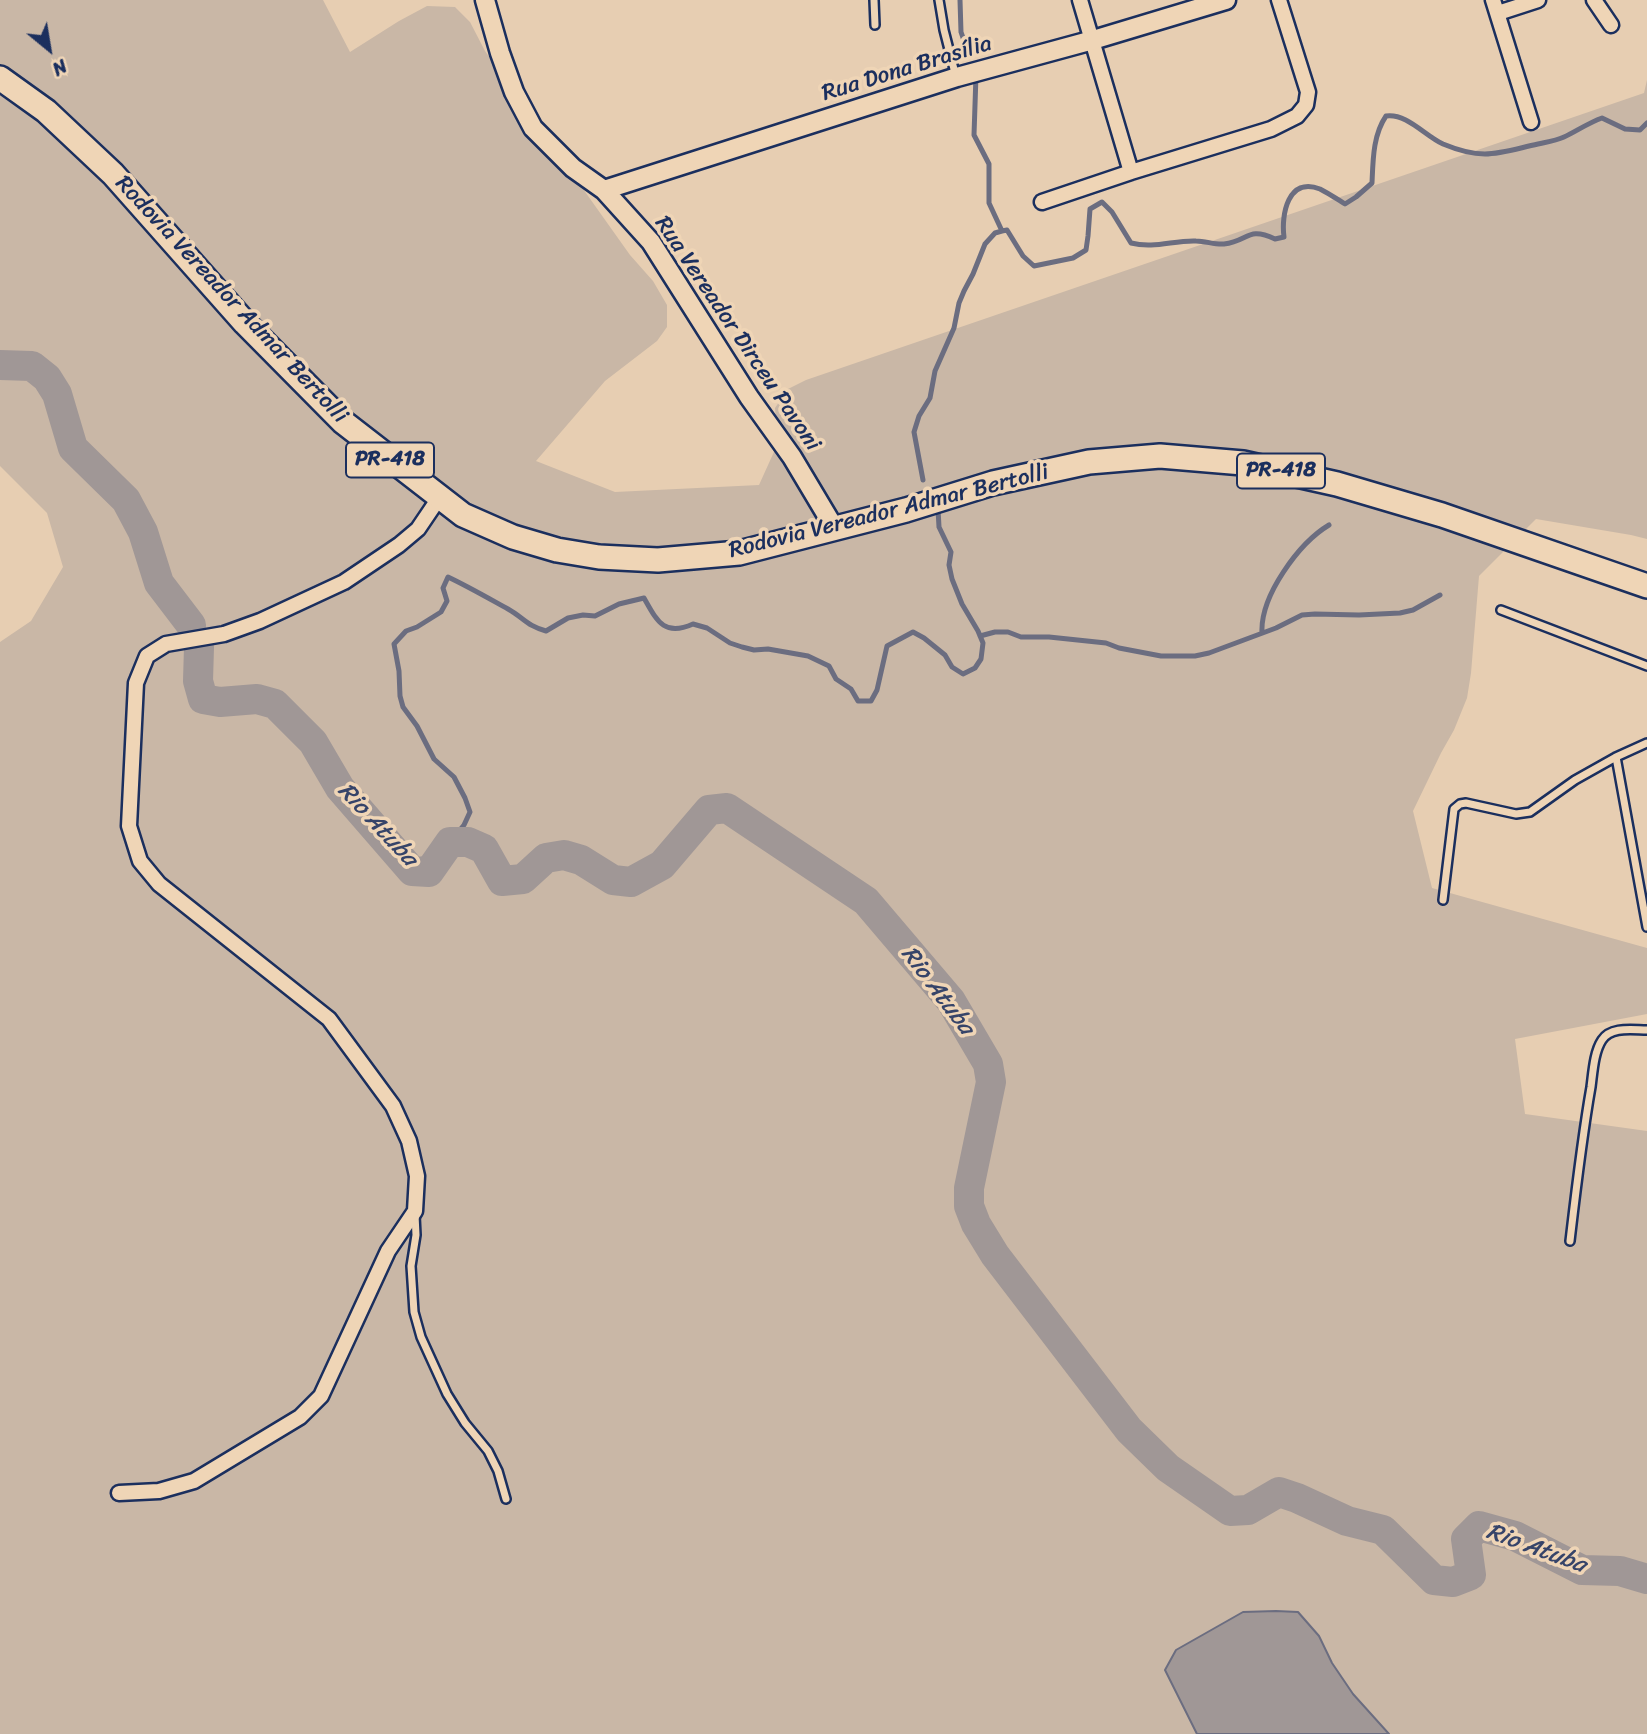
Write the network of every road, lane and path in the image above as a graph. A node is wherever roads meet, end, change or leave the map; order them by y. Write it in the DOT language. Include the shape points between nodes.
graph roads {
  1 [pos="485,0"];
  2 [pos="874,0"];
  3 [pos="939,0"];
  4 [pos="1080,0"];
  5 [pos="1226,0"];
  6 [pos="1279,0"];
  7 [pos="1538,0"];
  8 [pos="1594,0"];
  9 [pos="1496,6"];
  10 [pos="875,25"];
  11 [pos="1611,25"];
  12 [pos="1093,40"];
  13 [pos="957,77"];
  14 [pos="0,78"];
  15 [pos="1531,122"];
  16 [pos="1131,172"];
  17 [pos="604,190"];
  18 [pos="1042,202"];
  19 [pos="439,498"];
  20 [pos="835,529"];
  21 [pos="1647,586"];
  22 [pos="1501,610"];
  23 [pos="1647,666"];
  24 [pos="1647,743"];
  25 [pos="1616,757"];
  26 [pos="1443,900"];
  27 [pos="1647,927"];
  28 [pos="1647,1030"];
  29 [pos="415,1211"];
  30 [pos="1570,1241"];
  31 [pos="119,1493"];
  32 [pos="506,1499"];
  1 -- 17 [label="street, Rua Vereador Dirceu Pavoni" via="514,92 533,128 573,168"];
  2 -- 10 [label="lane"];
  3 -- 13 [label="lane"];
  4 -- 12 [label="street"];
  5 -- 12 [label="street, Rua Dona Brasília"];
  6 -- 16 [label="street" via="1308,92 1307,104 1297,116 1271,129"];
  7 -- 9 [label="street"];
  8 -- 11 [label="street"];
  9 -- 15 [label="street"];
  12 -- 13 [label="street, Rua Dona Brasília"];
  12 -- 16 [label="street"];
  13 -- 17 [label="street, Rua Dona Brasília"];
  14 -- 19 [label="highway, Rodovia Vereador Admar Bertolli / PR-418" via="46,111 113,174 245,323 343,422"];
  16 -- 18 [label="street"];
  17 -- 20 [label="street, Rua Vereador Dirceu Pavoni" via="651,242"];
  19 -- 20 [label="highway, Rodovia Vereador Admar Bertolli / PR-418" via="463,515 513,537 599,557 658,560 739,553"];
  19 -- 29 [label="street" via="418,529 344,582 260,621 224,634 166,644 147,656 136,684 129,825 140,861 159,884 329,1019 393,1106 409,1141 417,1176"];
  20 -- 21 [label="highway, Rodovia Vereador Admar Bertolli / PR-418" via="1005,480 1090,462 1160,456 1243,463 1337,484"];
  22 -- 23 [label="lane"];
  24 -- 25 [label="lane"];
  25 -- 26 [label="lane" via="1530,812 1516,814 1460,804 1454,809"];
  25 -- 27 [label="lane"];
  28 -- 30 [label="lane" via="1609,1033 1597,1053"];
  29 -- 31 [label="street" via="388,1251 321,1396 300,1417 194,1481 159,1491"];
  29 -- 32 [label="lane" via="411,1266 421,1337 447,1394 488,1451"];
}
